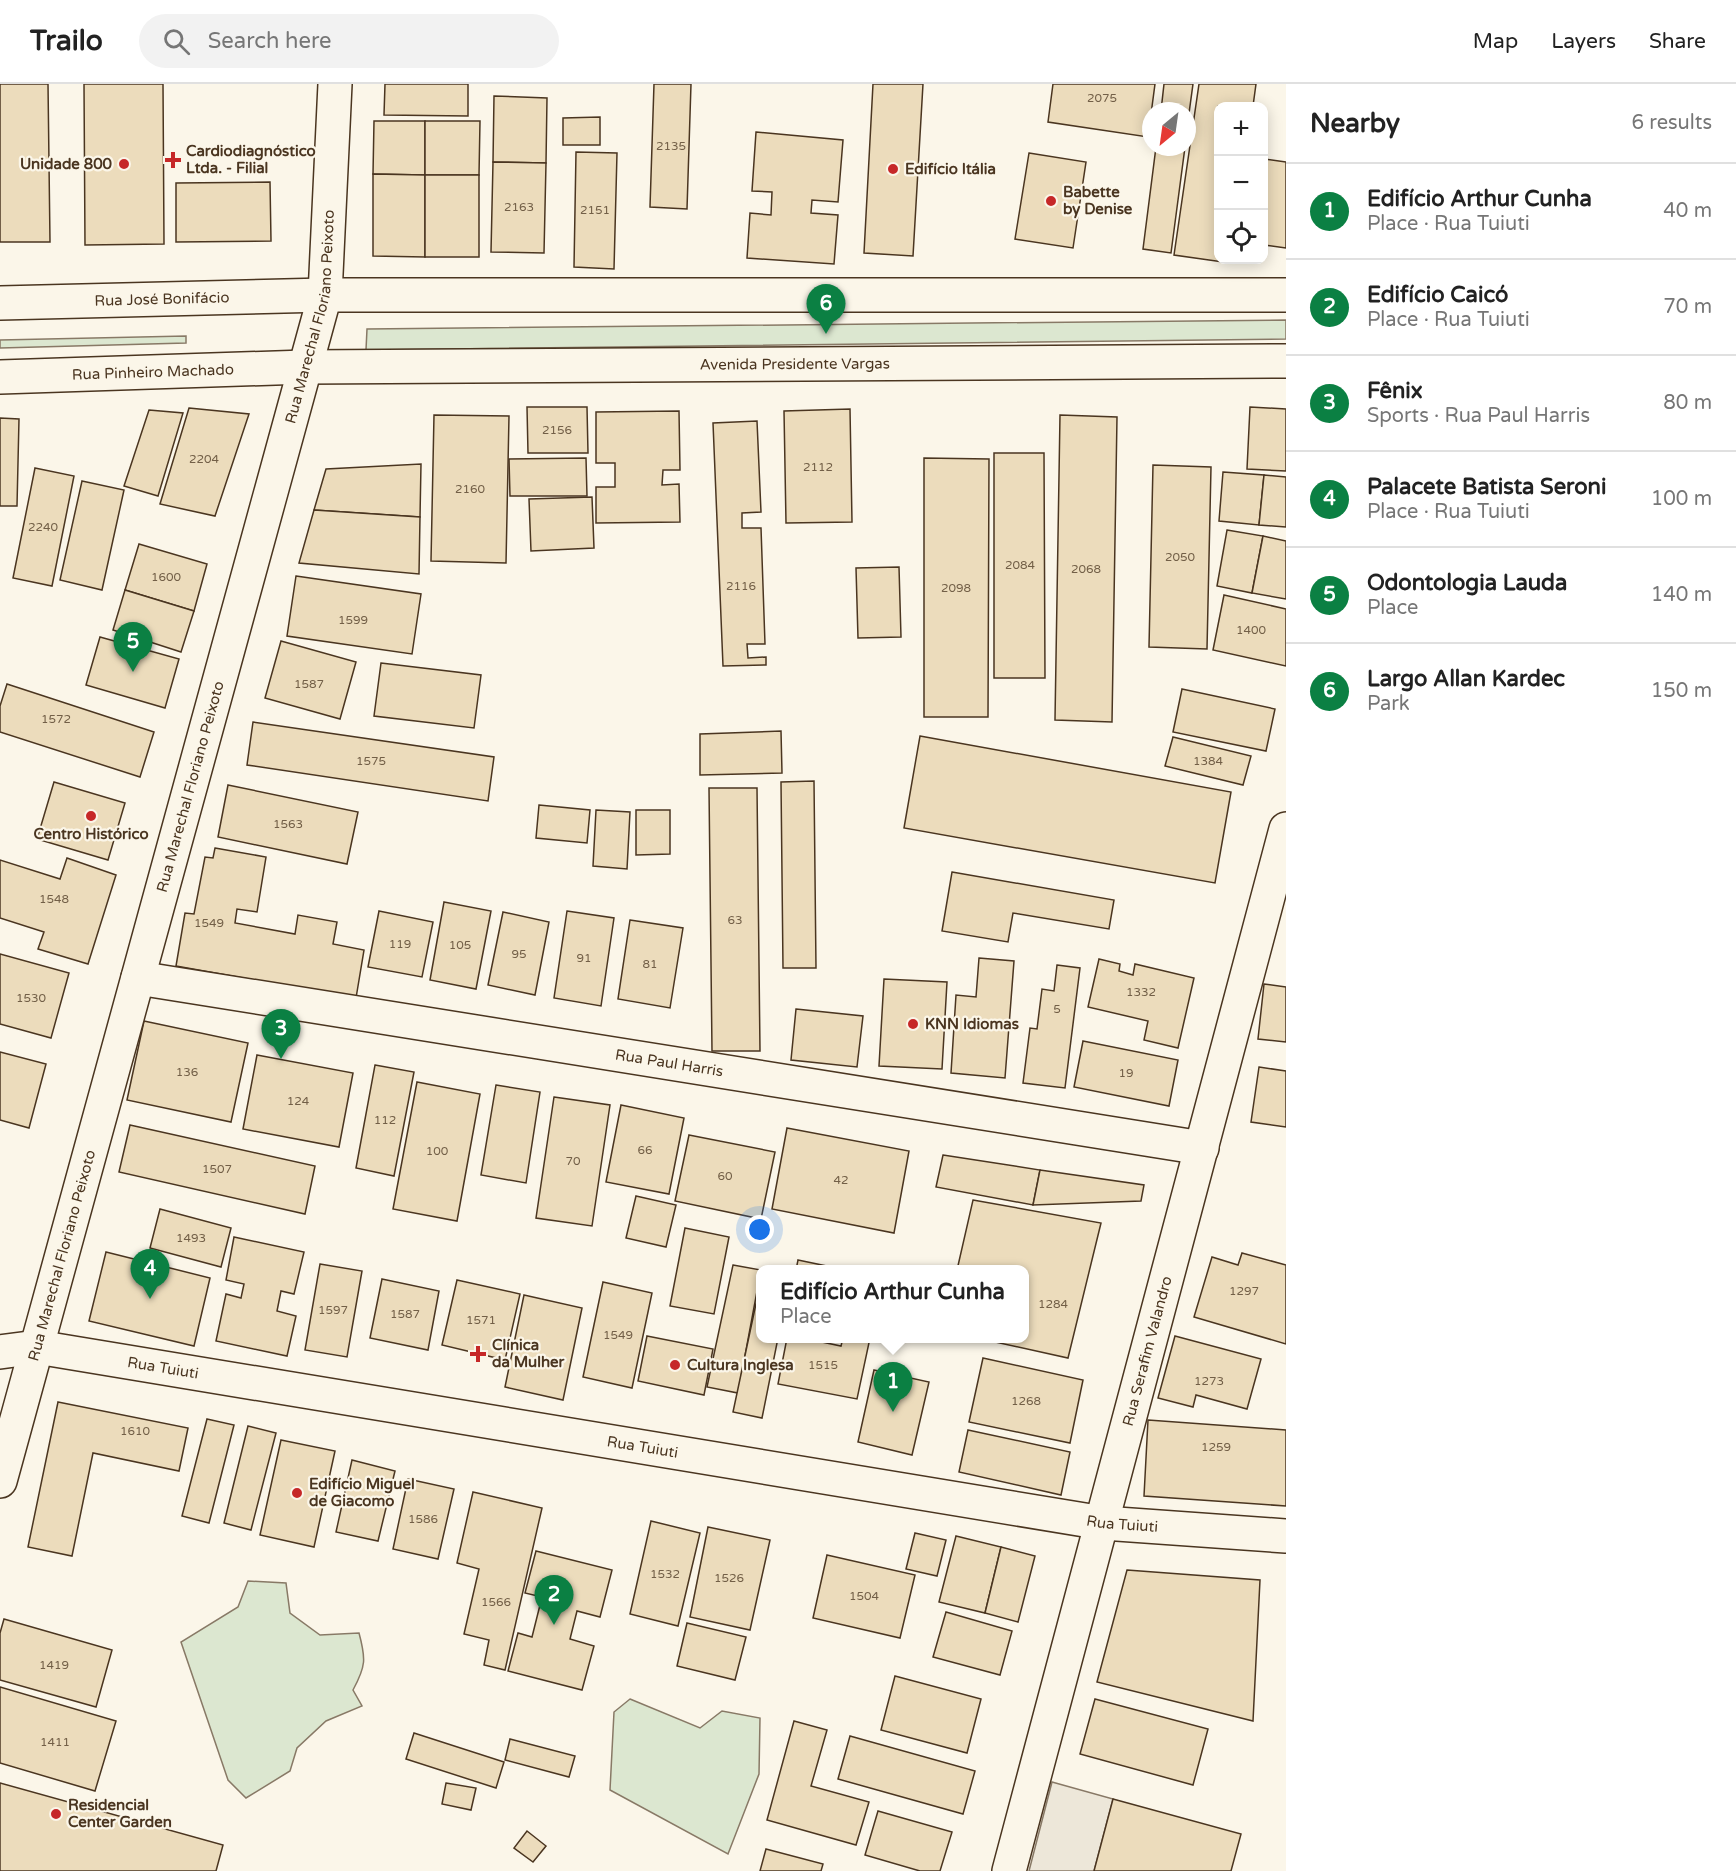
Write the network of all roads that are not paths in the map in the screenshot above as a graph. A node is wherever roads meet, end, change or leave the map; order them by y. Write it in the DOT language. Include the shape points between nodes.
graph roads {
  1 [pos="335,84"];
  2 [pos="325,295"];
  3 [pos="1286,295"];
  4 [pos="0,303"];
  5 [pos="1286,361"];
  6 [pos="305,367"];
  7 [pos="0,377"];
  8 [pos="1286,830"];
  9 [pos="138,978"];
  10 [pos="1202,1148"];
  11 [pos="37,1347"];
  12 [pos="0,1352"];
  13 [pos="0,1481"];
  14 [pos="1103,1523"];
  15 [pos="1286,1536"];
  16 [pos="1009,1871"];
  1 -- 2 [label="street, Rua Marechal Floriano Peixoto"];
  2 -- 3 [label="street"];
  2 -- 4 [label="street, Rua José Bonifácio"];
  2 -- 6 [label="street, Rua Marechal Floriano Peixoto"];
  5 -- 6 [label="street, Avenida Presidente Vargas"];
  6 -- 7 [label="street, Rua Pinheiro Machado"];
  6 -- 9 [label="street, Rua Marechal Floriano Peixoto"];
  8 -- 10 [label="street, Rua Serafim Valandro"];
  9 -- 10 [label="street, Rua Paul Harris"];
  9 -- 11 [label="street, Rua Marechal Floriano Peixoto"];
  10 -- 14 [label="street, Rua Serafim Valandro"];
  11 -- 12 [label="street, Rua Tuiuti"];
  11 -- 13 [label="street, Rua Marechal Floriano Peixoto"];
  11 -- 14 [label="street, Rua Tuiuti"];
  14 -- 15 [label="street, Rua Tuiuti"];
  14 -- 16 [label="street, Rua Serafim Valandro"];
}
